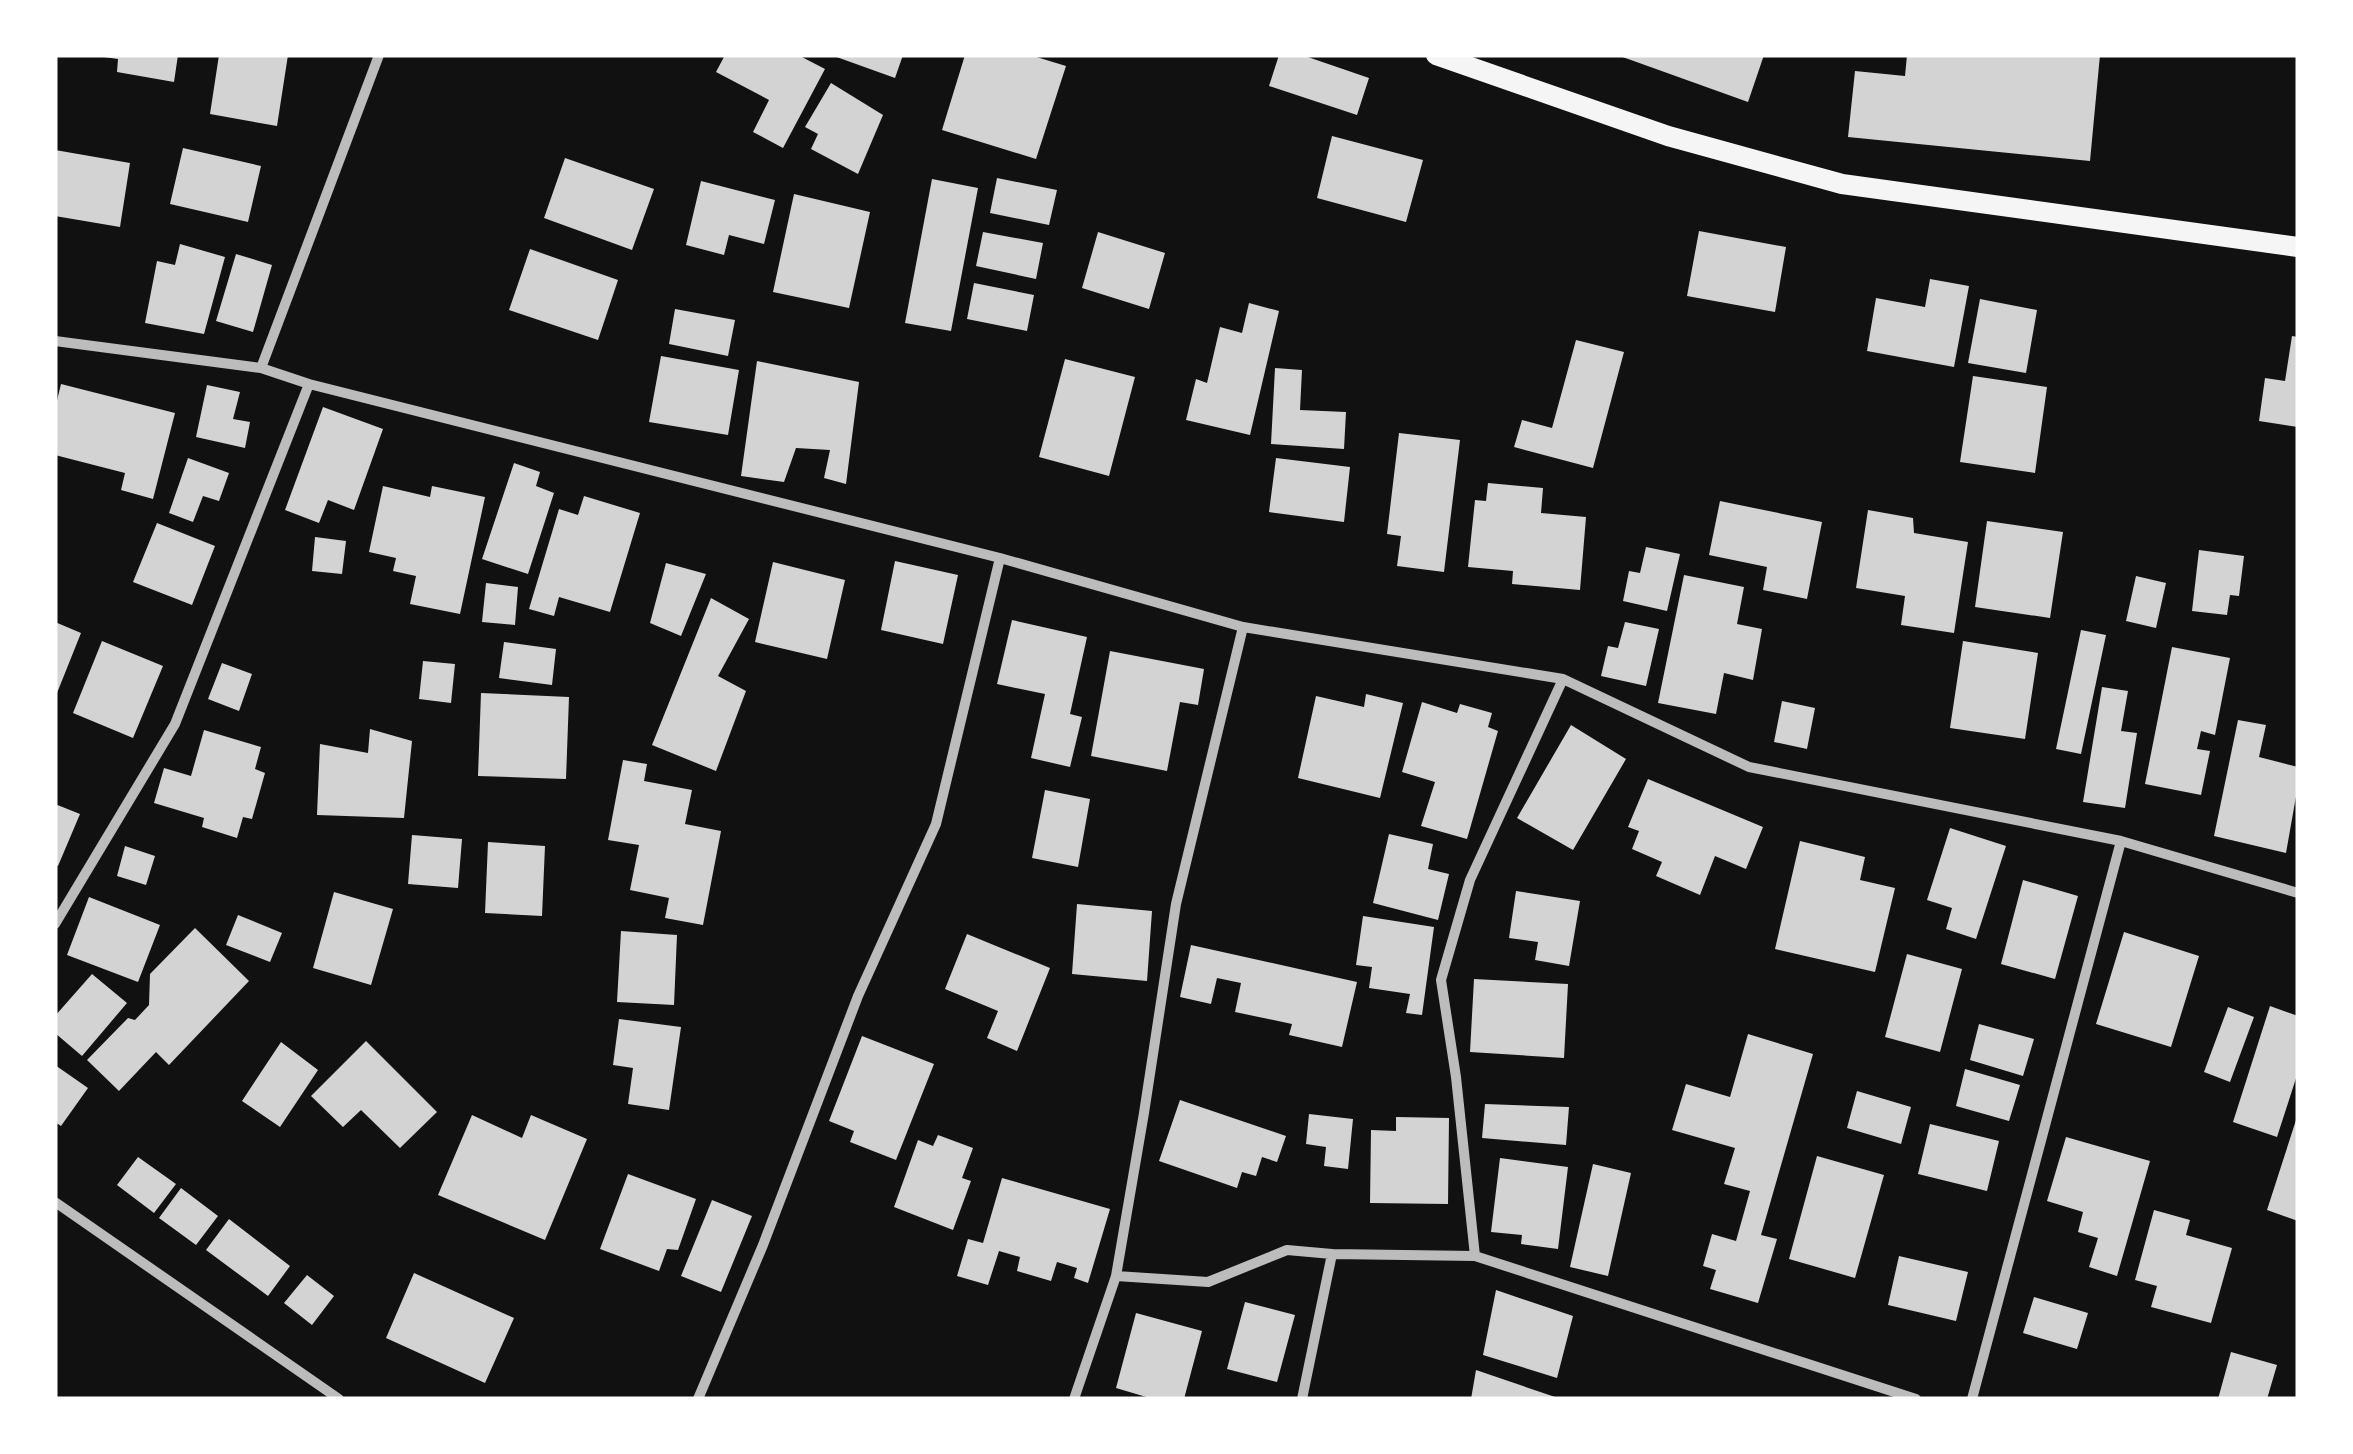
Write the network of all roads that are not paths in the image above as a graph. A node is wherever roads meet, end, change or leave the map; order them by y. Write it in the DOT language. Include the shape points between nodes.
graph roads {
  1 [pos="379,55"];
  2 [pos="1436,55"];
  3 [pos="2298,247"];
  4 [pos="55,341"];
  5 [pos="262,368"];
  6 [pos="309,384"];
  7 [pos="1000,558"];
  8 [pos="1244,627"];
  9 [pos="1563,679"];
  10 [pos="2121,841"];
  11 [pos="2298,893"];
  12 [pos="55,924"];
  13 [pos="55,1202"];
  14 [pos="1332,1254"];
  15 [pos="1476,1256"];
  16 [pos="1116,1276"];
  17 [pos="339,1399"];
  18 [pos="698,1399"];
  19 [pos="1074,1399"];
  20 [pos="1302,1399"];
  21 [pos="1916,1399"];
  22 [pos="1972,1399"];
  1 -- 5 [label="street"];
  2 -- 3 [label="main road" via="1668,136 1842,184"];
  4 -- 5 [label="street"];
  5 -- 6 [label="street"];
  6 -- 7 [label="street"];
  6 -- 12 [label="street" via="174,724"];
  7 -- 8 [label="street"];
  7 -- 18 [label="street" via="936,824 858,996"];
  8 -- 9 [label="street"];
  8 -- 16 [label="street" via="1176,904"];
  9 -- 10 [label="street" via="1749,767"];
  9 -- 15 [label="street" via="1470,880 1441,980"];
  10 -- 11 [label="street"];
  10 -- 22 [label="street"];
  13 -- 17 [label="street"];
  14 -- 15 [label="street"];
  14 -- 16 [label="street" via="1286,1250 1208,1282"];
  14 -- 20 [label="street"];
  15 -- 21 [label="street"];
  16 -- 19 [label="street"];
}
